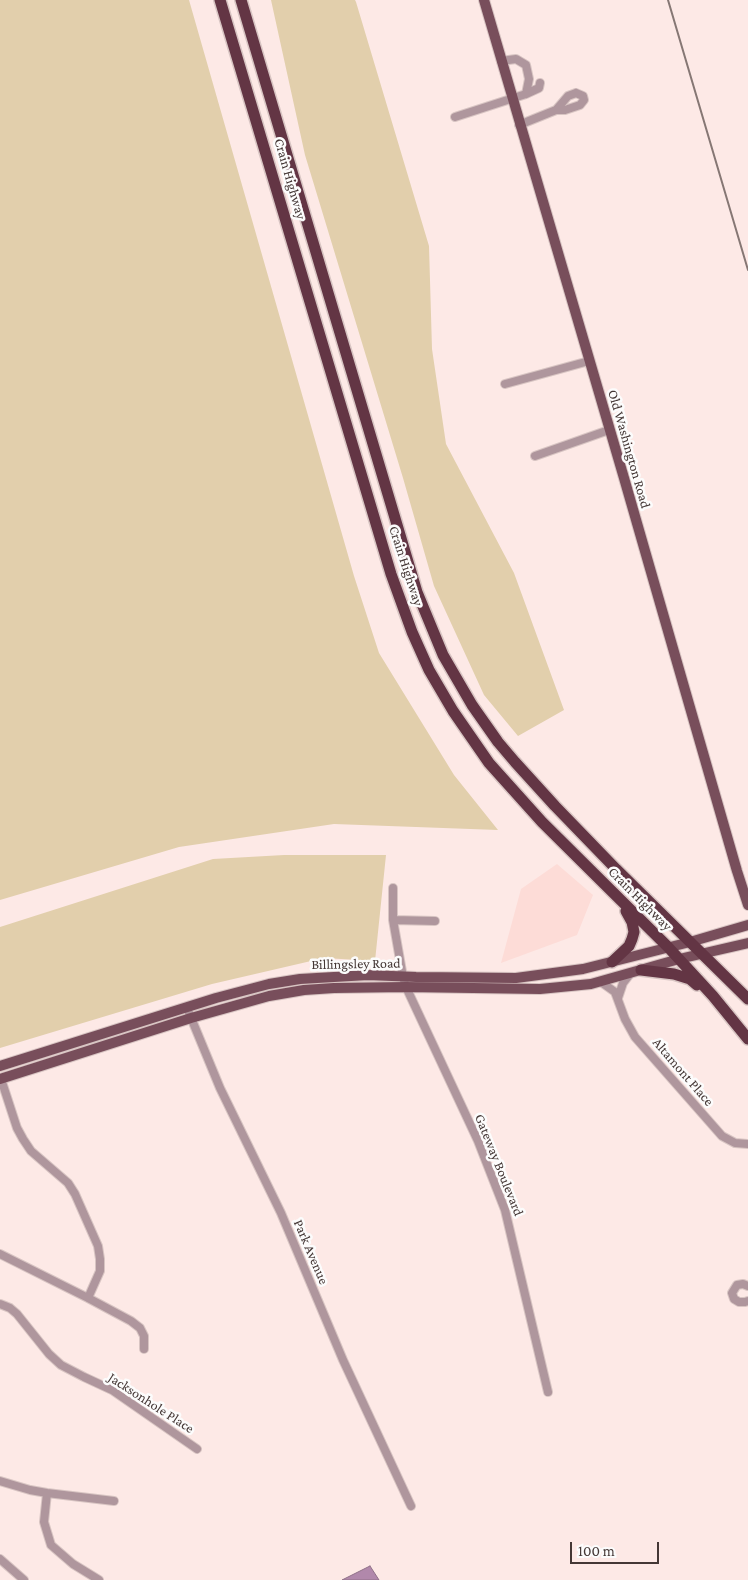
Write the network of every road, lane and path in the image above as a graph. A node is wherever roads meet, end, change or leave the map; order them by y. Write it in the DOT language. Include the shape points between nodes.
graph roads {
  1 [pos="220,0"];
  2 [pos="241,0"];
  3 [pos="484,0"];
  4 [pos="501,61"];
  5 [pos="540,83"];
  6 [pos="526,94"];
  7 [pos="512,98"];
  8 [pos="556,110"];
  9 [pos="455,117"];
  10 [pos="520,125"];
  11 [pos="304,209"];
  12 [pos="284,212"];
  13 [pos="589,361"];
  14 [pos="505,384"];
  15 [pos="609,430"];
  16 [pos="535,456"];
  17 [pos="393,888"];
  18 [pos="618,899"];
  19 [pos="748,905"];
  20 [pos="393,920"];
  21 [pos="436,921"];
  22 [pos="748,925"];
  23 [pos="690,942"];
  24 [pos="748,943"];
  25 [pos="668,947"];
  26 [pos="702,954"];
  27 [pos="678,959"];
  28 [pos="612,962"];
  29 [pos="642,970"];
  30 [pos="630,974"];
  31 [pos="405,982"];
  32 [pos="601,982"];
  33 [pos="713,996"];
  34 [pos="618,998"];
  35 [pos="748,999"];
  36 [pos="189,1013"];
  37 [pos="748,1039"];
  38 [pos="0,1066"];
  39 [pos="0,1079"];
  40 [pos="748,1144"];
  41 [pos="0,1254"];
  42 [pos="748,1286"];
  43 [pos="88,1298"];
  44 [pos="748,1300"];
  45 [pos="0,1304"];
  46 [pos="144,1349"];
  47 [pos="548,1392"];
  48 [pos="197,1449"];
  49 [pos="0,1481"];
  50 [pos="46,1493"];
  51 [pos="114,1502"];
  52 [pos="411,1506"];
  53 [pos="0,1560"];
  54 [pos="24,1580"];
  55 [pos="99,1580"];
  1 -- 12 [label="highway, Crain Highway"];
  2 -- 11 [label="highway, Crain Highway"];
  3 -- 4 [label="main road, Old Washington Road"];
  4 -- 6 [label="street" via="516,59 526,65 529,79"];
  4 -- 7 [label="main road, Old Washington Road"];
  5 -- 6 [label="street" via="538,88"];
  6 -- 7 [label="street"];
  7 -- 9 [label="street"];
  7 -- 10 [label="main road, Old Washington Road"];
  8 -- 10 [label="street"];
  10 -- 13 [label="main road, Old Washington Road"];
  11 -- 12 [label="highway"];
  11 -- 23 [label="highway, Crain Highway" via="418,592 443,655 472,705 512,759"];
  12 -- 18 [label="highway, Crain Highway" via="391,574 425,663 489,763"];
  13 -- 14 [label="street"];
  13 -- 15 [label="main road, Old Washington Road"];
  15 -- 16 [label="street"];
  15 -- 19 [label="main road, Old Washington Road"];
  17 -- 20 [label="street, Gateway Boulevard"];
  18 -- 25 [label="highway, Crain Highway"];
  18 -- 28 [label="highway" via="632,922 634,932 629,946"];
  20 -- 21 [label="street"];
  20 -- 31 [label="street, Gateway Boulevard"];
  22 -- 23 [label="main road, Billingsley Road"];
  23 -- 25 [label="main road, Billingsley Road"];
  23 -- 26 [label="highway, Crain Highway"];
  24 -- 26 [label="main road, Billingsley Road"];
  25 -- 27 [label="highway, Crain Highway"];
  25 -- 28 [label="main road, Billingsley Road"];
  26 -- 27 [label="main road, Billingsley Road"];
  26 -- 35 [label="highway, Crain Highway"];
  27 -- 29 [label="main road, Billingsley Road"];
  27 -- 33 [label="highway, Crain Highway"];
  28 -- 31 [label="main road, Billingsley Road" via="516,978"];
  29 -- 30 [label="main road, Billingsley Road"];
  29 -- 33 [label="highway" via="682,976"];
  30 -- 32 [label="main road, Billingsley Road"];
  30 -- 34 [label="street"];
  31 -- 32 [label="main road, Billingsley Road" via="540,989"];
  31 -- 36 [label="main road, Billingsley Road" via="304,990"];
  31 -- 47 [label="street, Gateway Boulevard" via="469,1121 505,1210"];
  32 -- 34 [label="street, Altamont Place"];
  33 -- 37 [label="highway, Crain Highway"];
  34 -- 40 [label="street, Altamont Place" via="636,1037 722,1136 735,1143"];
  36 -- 38 [label="main road, Billingsley Road"];
  36 -- 39 [label="main road, Billingsley Road"];
  36 -- 52 [label="street, Park Avenue" via="220,1088 281,1213 343,1360"];
  39 -- 43 [label="street" via="23,1139 31,1151 76,1194 98,1246 100,1271"];
  41 -- 43 [label="street"];
  42 -- 44 [label="street" via="737,1285 732,1293 738,1302"];
  43 -- 46 [label="street" via="140,1328"];
  45 -- 48 [label="street, Jacksonhole Place" via="17,1314 61,1365 112,1390"];
  49 -- 50 [label="street"];
  50 -- 51 [label="street"];
  50 -- 55 [label="street" via="44,1522 51,1545"];
  53 -- 54 [label="street"];
}
